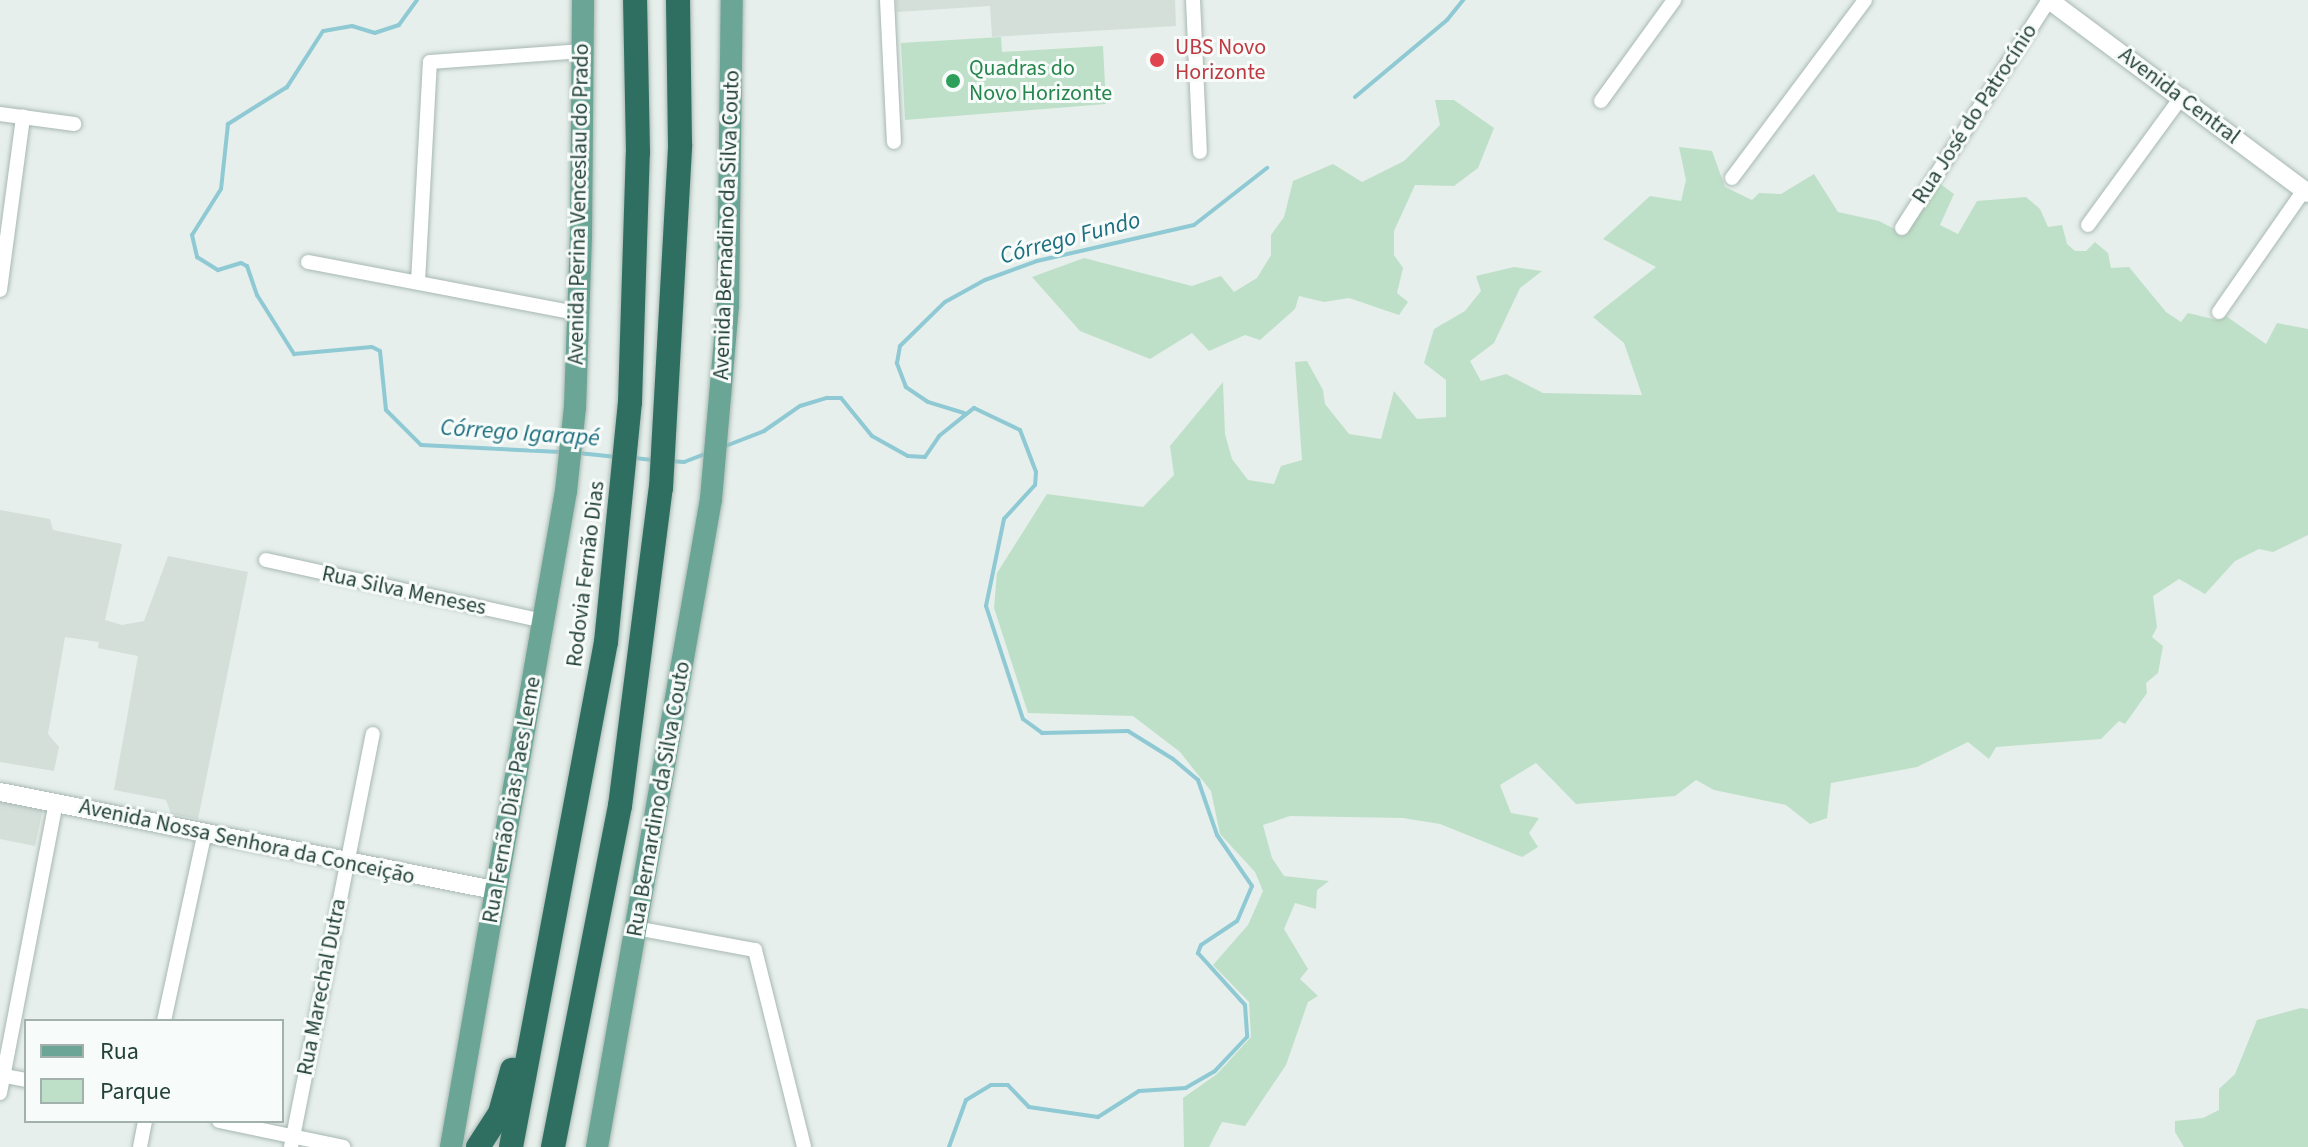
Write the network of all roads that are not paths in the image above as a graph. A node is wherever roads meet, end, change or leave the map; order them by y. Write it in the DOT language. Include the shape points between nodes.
graph roads {
  1 [pos="583,0"];
  2 [pos="635,0"];
  3 [pos="678,0"];
  4 [pos="732,0"];
  5 [pos="887,0"];
  6 [pos="1193,0"];
  7 [pos="1674,0"];
  8 [pos="1865,0"];
  9 [pos="2049,0"];
  10 [pos="583,51"];
  11 [pos="2182,96"];
  12 [pos="1601,101"];
  13 [pos="0,114"];
  14 [pos="23,117"];
  15 [pos="74,124"];
  16 [pos="894,142"];
  17 [pos="1200,152"];
  18 [pos="1732,178"];
  19 [pos="2306,192"];
  20 [pos="2088,225"];
  21 [pos="1902,228"];
  22 [pos="308,262"];
  23 [pos="418,282"];
  24 [pos="0,290"];
  25 [pos="2219,312"];
  26 [pos="576,313"];
  27 [pos="716,450"];
  28 [pos="569,453"];
  29 [pos="266,560"];
  30 [pos="543,621"];
  31 [pos="373,734"];
  32 [pos="0,792"];
  33 [pos="56,802"];
  34 [pos="205,832"];
  35 [pos="345,864"];
  36 [pos="494,890"];
  37 [pos="555,921"];
  38 [pos="635,928"];
  39 [pos="164,1019"];
  40 [pos="2,1075"];
  41 [pos="24,1080"];
  42 [pos="0,1093"];
  43 [pos="145,1123"];
  44 [pos="226,1123"];
  45 [pos="292,1142"];
  46 [pos="140,1147"];
  47 [pos="343,1147"];
  48 [pos="451,1147"];
  49 [pos="478,1147"];
  50 [pos="511,1147"];
  51 [pos="553,1147"];
  52 [pos="597,1147"];
  53 [pos="804,1147"];
  1 -- 10 [label="main road, Avenida Perina Venceslau do Prado"];
  2 -- 37 [label="highway, Rodovia Fernão Dias" via="638,153 630,402 606,642"];
  3 -- 51 [label="highway" via="680,145 661,488 620,806"];
  4 -- 27 [label="main road, Avenida Bernadino da Silva Couto" via="731,202"];
  5 -- 16 [label="street"];
  6 -- 17 [label="street"];
  7 -- 12 [label="street"];
  8 -- 18 [label="street"];
  9 -- 11 [label="street, Avenida Central"];
  9 -- 21 [label="street, Rua José do Patrocínio"];
  10 -- 23 [label="street" via="430,62"];
  10 -- 26 [label="main road, Avenida Perina Venceslau do Prado"];
  11 -- 19 [label="street, Avenida Central"];
  11 -- 20 [label="street"];
  13 -- 14 [label="street"];
  14 -- 15 [label="street"];
  14 -- 24 [label="street"];
  19 -- 25 [label="street"];
  22 -- 23 [label="street"];
  23 -- 26 [label="street"];
  26 -- 28 [label="main road, Avenida Perina Venceslau do Prado"];
  27 -- 38 [label="main road, Rua Bernardino da Silva Couto"];
  28 -- 30 [label="main road, Rua Fernão Dias Paes Leme"];
  29 -- 30 [label="street, Rua Silva Meneses"];
  30 -- 36 [label="main road, Rua Fernão Dias Paes Leme"];
  31 -- 35 [label="street, Rua Marechal Dutra"];
  32 -- 33 [label="street, Avenida Nossa Senhora da Conceição"];
  33 -- 34 [label="street, Avenida Nossa Senhora da Conceição"];
  33 -- 40 [label="street"];
  34 -- 35 [label="street, Avenida Nossa Senhora da Conceição"];
  34 -- 39 [label="street"];
  35 -- 36 [label="street, Avenida Nossa Senhora da Conceição"];
  35 -- 45 [label="street, Rua Marechal Dutra"];
  36 -- 48 [label="main road, Rua Fernão Dias Paes Leme" via="485,975"];
  37 -- 49 [label="highway" via="500,1113"];
  37 -- 50 [label="highway, Rodovia Fernão Dias"];
  38 -- 52 [label="main road, Rua Bernardino da Silva Couto"];
  38 -- 53 [label="street" via="755,950"];
  40 -- 41 [label="street"];
  40 -- 42 [label="street"];
  43 -- 46 [label="street"];
  44 -- 45 [label="street"];
  45 -- 47 [label="street"];
}
